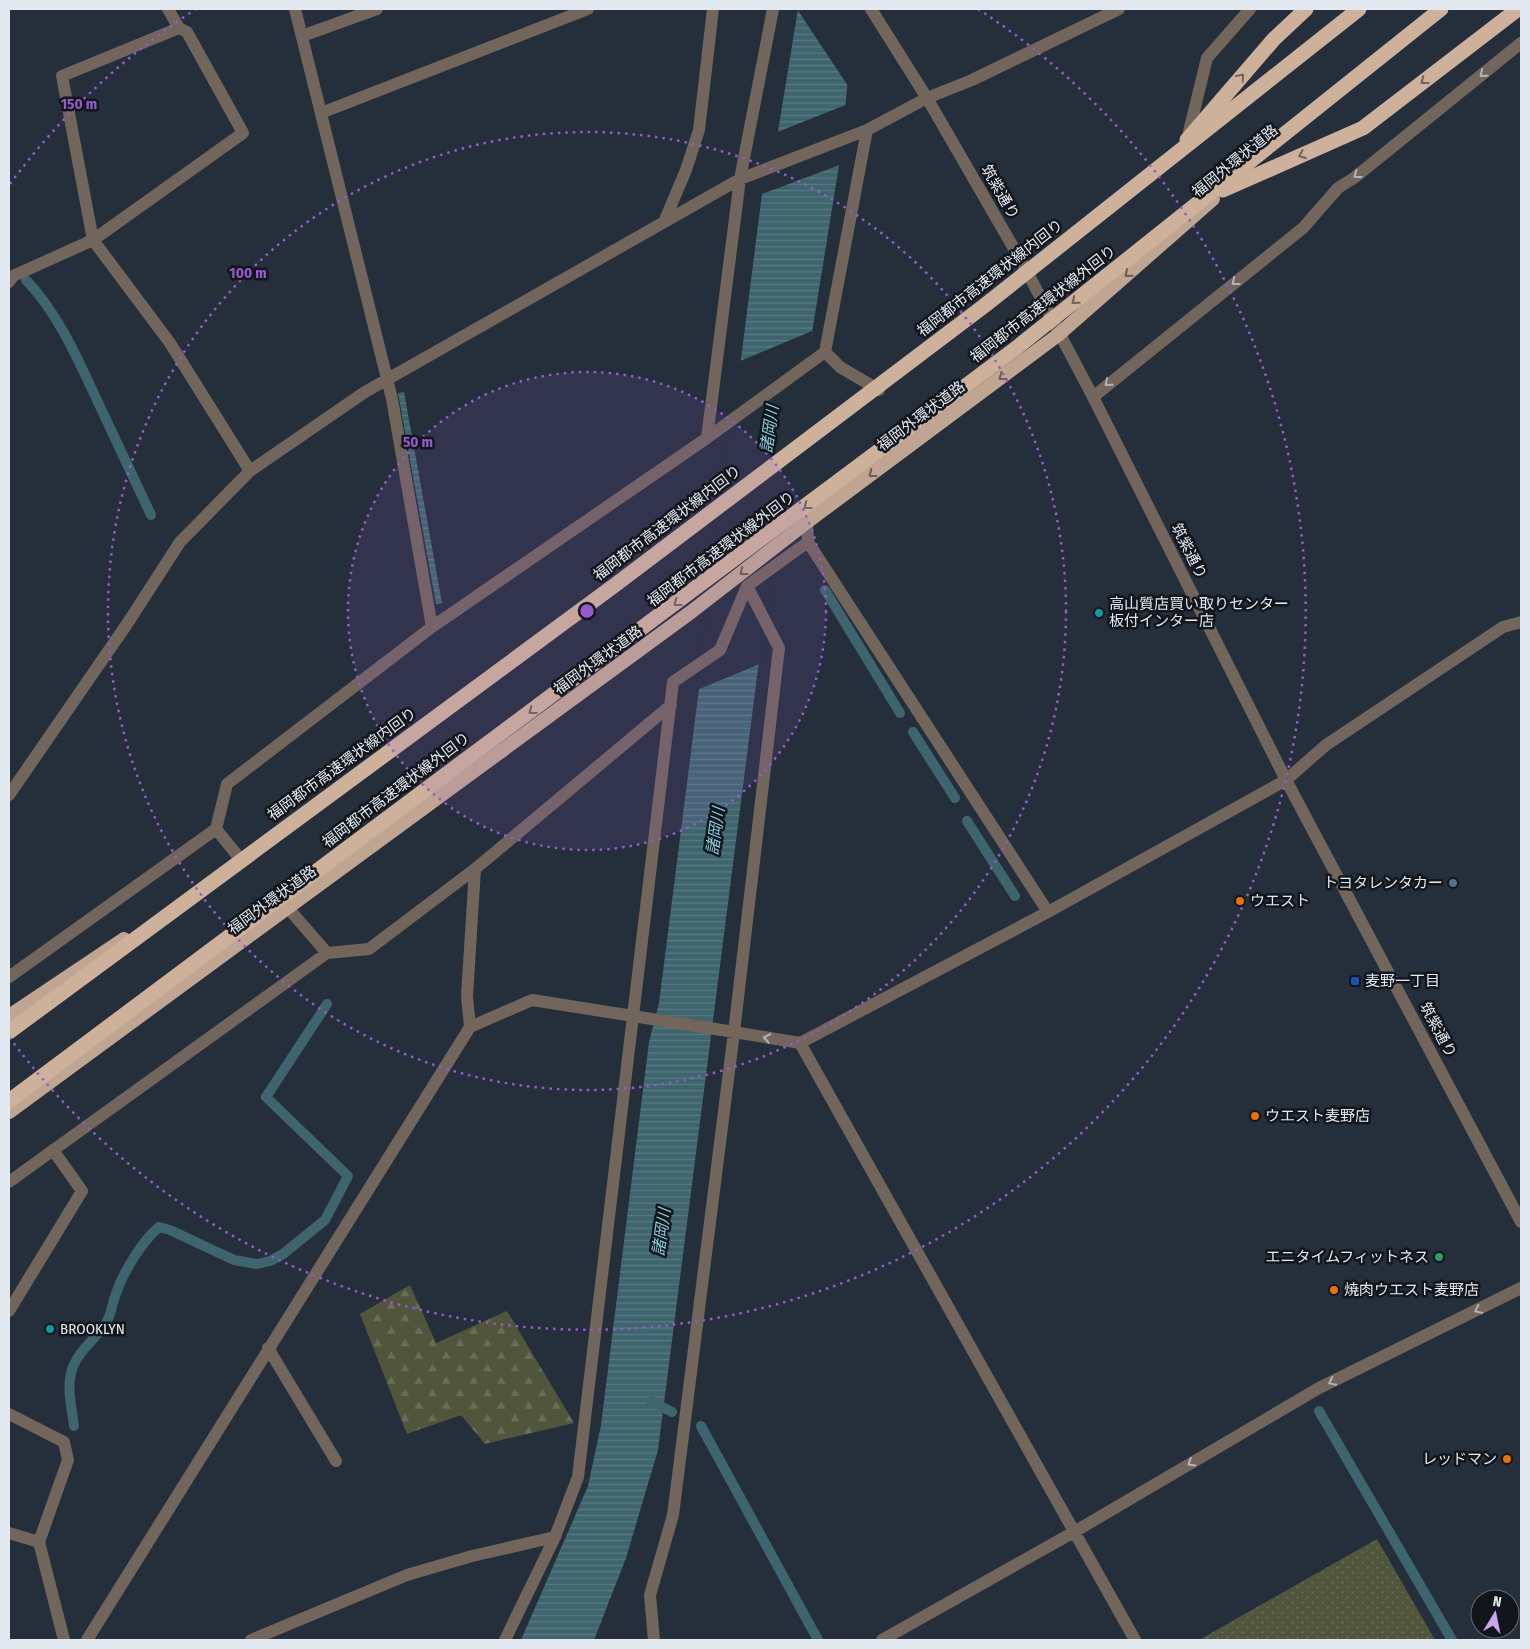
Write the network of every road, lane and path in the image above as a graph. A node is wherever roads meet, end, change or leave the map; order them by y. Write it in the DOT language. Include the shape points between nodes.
graph roads {
  1 [pos="168,9"];
  2 [pos="295,9"];
  3 [pos="377,9"];
  4 [pos="588,9"];
  5 [pos="713,9"];
  6 [pos="773,9"];
  7 [pos="871,9"];
  8 [pos="1118,9"];
  9 [pos="1250,9"];
  10 [pos="1306,9"];
  11 [pos="1348,9"];
  12 [pos="1359,9"];
  13 [pos="1442,9"];
  14 [pos="1449,9"];
  15 [pos="1518,9"];
  16 [pos="179,28"];
  17 [pos="302,36"];
  18 [pos="1521,43"];
  19 [pos="927,98"];
  20 [pos="321,113"];
  21 [pos="867,130"];
  22 [pos="1187,140"];
  23 [pos="740,178"];
  24 [pos="1223,190"];
  25 [pos="664,222"];
  26 [pos="93,240"];
  27 [pos="1024,266"];
  28 [pos="9,282"];
  29 [pos="1058,335"];
  30 [pos="825,352"];
  31 [pos="386,381"];
  32 [pos="879,390"];
  33 [pos="1093,396"];
  34 [pos="708,438"];
  35 [pos="250,471"];
  36 [pos="807,522"];
  37 [pos="808,542"];
  38 [pos="747,586"];
  39 [pos="1521,622"];
  40 [pos="432,627"];
  41 [pos="671,704"];
  42 [pos="1286,780"];
  43 [pos="9,795"];
  44 [pos="216,829"];
  45 [pos="241,860"];
  46 [pos="475,868"];
  47 [pos="288,908"];
  48 [pos="1048,912"];
  49 [pos="327,954"];
  50 [pos="9,977"];
  51 [pos="9,1016"];
  52 [pos="632,1016"];
  53 [pos="470,1027"];
  54 [pos="9,1032"];
  55 [pos="734,1032"];
  56 [pos="800,1043"];
  57 [pos="9,1101"];
  58 [pos="9,1112"];
  59 [pos="54,1150"];
  60 [pos="9,1182"];
  61 [pos="1521,1222"];
  62 [pos="1521,1288"];
  63 [pos="9,1311"];
  64 [pos="268,1348"];
  65 [pos="9,1414"];
  66 [pos="336,1460"];
  67 [pos="1074,1532"];
  68 [pos="9,1533"];
  69 [pos="555,1537"];
  70 [pos="40,1542"];
  71 [pos="64,1640"];
  72 [pos="87,1640"];
  73 [pos="251,1640"];
  74 [pos="505,1640"];
  75 [pos="654,1640"];
  76 [pos="882,1640"];
  77 [pos="1135,1640"];
  1 -- 16 [label="street"];
  2 -- 17 [label="street"];
  3 -- 17 [label="street"];
  4 -- 20 [label="street"];
  5 -- 25 [label="street" via="699,130"];
  6 -- 23 [label="street"];
  7 -- 19 [label="street, 筑紫通り"];
  8 -- 19 [label="street" via="972,80"];
  9 -- 22 [label="street" via="1207,58"];
  22 -- 10 [label="highway, one-way" via="1274,39"];
  11 -- 22 [label="highway"];
  12 -- 54 [label="highway, 福岡都市高速環状線内回り, bridge" via="976,312 615,585"];
  13 -- 57 [label="highway, 福岡都市高速環状線外回り, one-way, bridge" via="1015,349"];
  14 -- 24 [label="highway, 福岡外環状道路"];
  15 -- 24 [label="highway, one-way" via="1363,128"];
  16 -- 26 [label="street" via="62,76"];
  16 -- 26 [label="street" via="186,32 243,133"];
  17 -- 20 [label="street"];
  18 -- 33 [label="street, one-way" via="1338,188 1303,228"];
  19 -- 21 [label="street"];
  19 -- 27 [label="street, 筑紫通り"];
  20 -- 31 [label="street"];
  21 -- 23 [label="street"];
  21 -- 30 [label="street"];
  22 -- 27 [label="highway"];
  23 -- 25 [label="street"];
  23 -- 34 [label="street"];
  24 -- 29 [label="highway, 福岡外環状道路, one-way"];
  25 -- 31 [label="street"];
  26 -- 28 [label="street" via="13,276"];
  26 -- 35 [label="street" via="170,343"];
  27 -- 29 [label="street, 筑紫通り"];
  27 -- 32 [label="highway"];
  29 -- 33 [label="street, 筑紫通り"];
  29 -- 36 [label="highway, 福岡外環状道路, one-way"];
  30 -- 32 [label="street" via="840,367"];
  30 -- 34 [label="street"];
  31 -- 35 [label="street"];
  31 -- 40 [label="street" via="392,399"];
  32 -- 45 [label="highway" via="662,544 485,682"];
  33 -- 42 [label="street, 筑紫通り"];
  34 -- 40 [label="street"];
  35 -- 43 [label="street" via="180,542"];
  36 -- 37 [label="street"];
  36 -- 47 [label="highway, 福岡外環状道路, one-way" via="691,612"];
  37 -- 38 [label="street"];
  37 -- 48 [label="street"];
  38 -- 41 [label="street" via="720,650 673,682"];
  38 -- 55 [label="street" via="779,648"];
  39 -- 42 [label="street" via="1503,627 1326,744"];
  40 -- 44 [label="street" via="227,784"];
  41 -- 46 [label="street"];
  41 -- 52 [label="street"];
  42 -- 48 [label="street"];
  42 -- 61 [label="street, 筑紫通り"];
  44 -- 45 [label="street"];
  44 -- 50 [label="street"];
  45 -- 51 [label="highway"];
  46 -- 49 [label="street" via="369,949"];
  46 -- 53 [label="street" via="467,996"];
  47 -- 49 [label="street"];
  47 -- 58 [label="highway, 福岡外環状道路"];
  48 -- 56 [label="street"];
  49 -- 59 [label="street"];
  52 -- 53 [label="street" via="532,1000"];
  52 -- 55 [label="street"];
  52 -- 69 [label="street" via="578,1477"];
  53 -- 64 [label="street"];
  56 -- 55 [label="street, one-way"];
  55 -- 75 [label="street" via="673,1515 650,1595"];
  56 -- 67 [label="street"];
  59 -- 60 [label="street"];
  59 -- 63 [label="street" via="82,1191"];
  62 -- 67 [label="street, one-way" via="1319,1388"];
  64 -- 66 [label="street"];
  64 -- 72 [label="street"];
  65 -- 70 [label="street" via="64,1442 68,1460"];
  67 -- 76 [label="street"];
  67 -- 77 [label="street"];
  68 -- 70 [label="street"];
  69 -- 73 [label="street" via="407,1575"];
  69 -- 74 [label="street"];
  70 -- 71 [label="street"];
}
